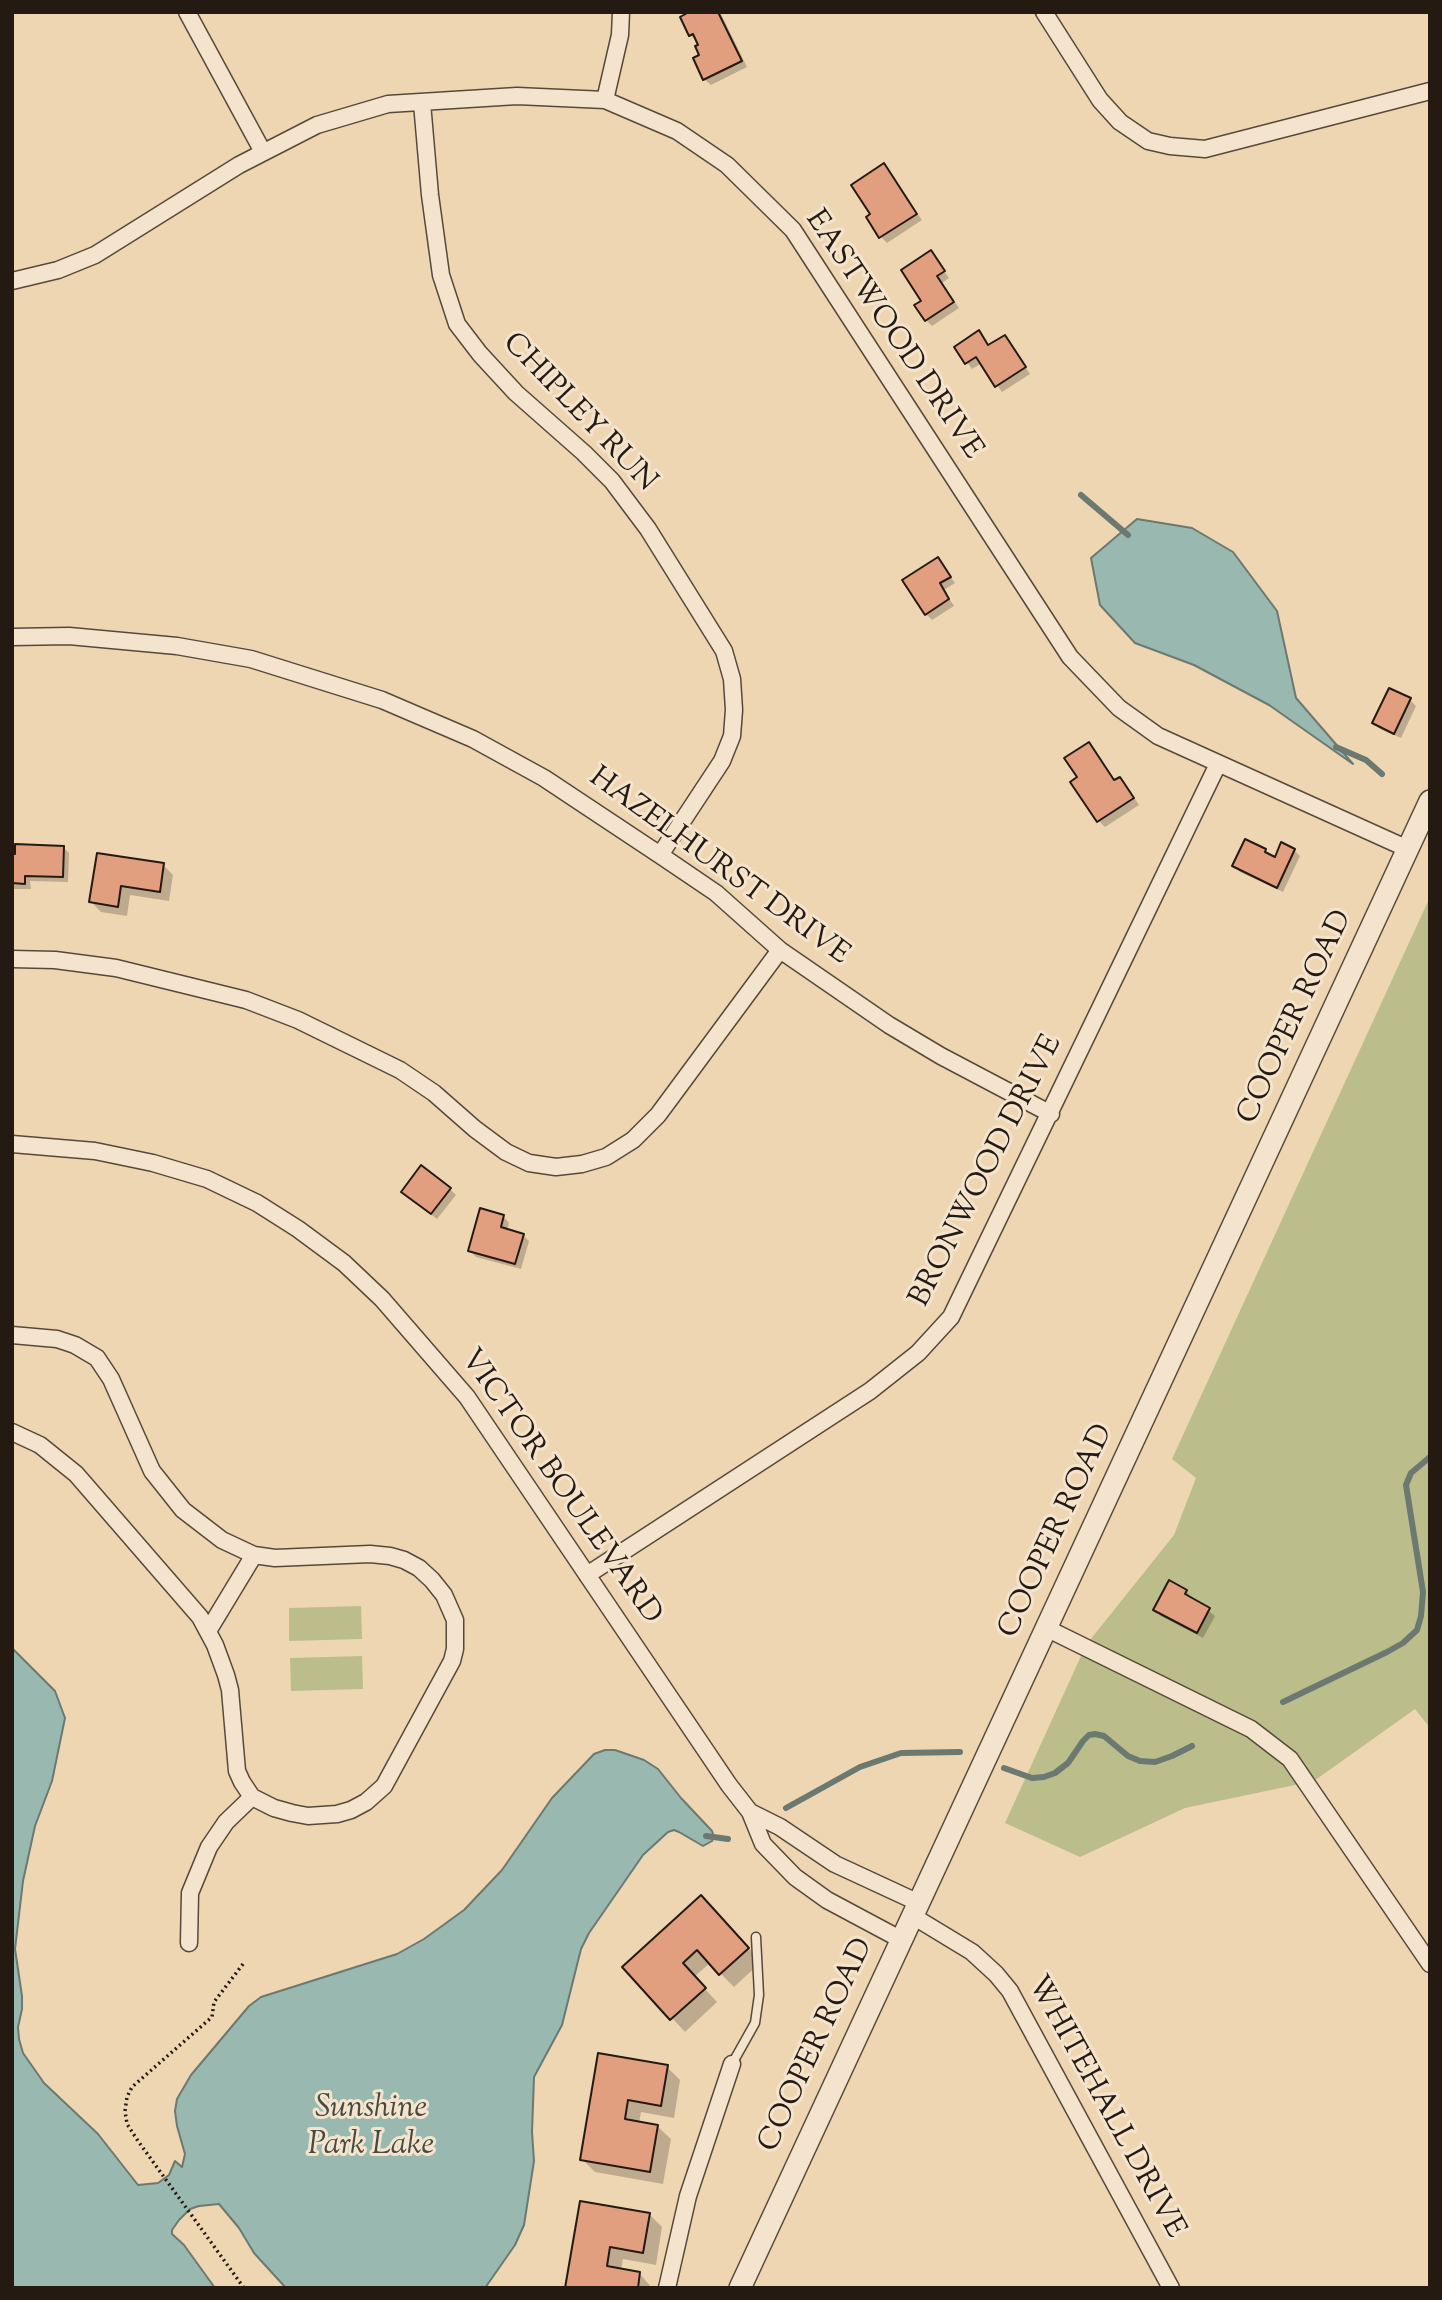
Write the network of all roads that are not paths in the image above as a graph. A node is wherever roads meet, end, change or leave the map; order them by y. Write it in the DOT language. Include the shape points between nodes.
graph roads {
  1 [pos="187,12"];
  2 [pos="621,12"];
  3 [pos="1044,12"];
  4 [pos="1430,91"];
  5 [pos="605,100"];
  6 [pos="422,103"];
  7 [pos="263,152"];
  8 [pos="12,281"];
  9 [pos="12,637"];
  10 [pos="1218,764"];
  11 [pos="1430,801"];
  12 [pos="1408,849"];
  13 [pos="660,855"];
  14 [pos="780,950"];
  15 [pos="12,959"];
  16 [pos="1051,1114"];
  17 [pos="12,1144"];
  18 [pos="12,1335"];
  19 [pos="12,1432"];
  20 [pos="254,1555"];
  21 [pos="587,1575"];
  22 [pos="1046,1628"];
  23 [pos="208,1630"];
  24 [pos="253,1797"];
  25 [pos="750,1812"];
  26 [pos="914,1909"];
  27 [pos="756,1937"];
  28 [pos="900,1939"];
  29 [pos="190,1943"];
  30 [pos="1430,1964"];
  31 [pos="732,2064"];
  32 [pos="667,2288"];
  33 [pos="740,2288"];
  34 [pos="1171,2288"];
  1 -- 7 [label="street"];
  2 -- 5 [label="street"];
  3 -- 4 [label="street" via="1100,100 1120,122 1148,141 1170,146 1205,149"];
  5 -- 6 [label="street, EASTWOOD DRIVE" via="517,96"];
  5 -- 10 [label="street, EASTWOOD DRIVE" via="677,131 727,165 793,230 1070,657 1119,708 1158,736"];
  6 -- 7 [label="street, EASTWOOD DRIVE" via="388,104 317,125"];
  6 -- 13 [label="street, CHIPLEY RUN" via="441,275 457,324 516,393 612,481 648,529 724,651 732,679 732,736 722,761"];
  7 -- 8 [label="street, EASTWOOD DRIVE" via="95,255"];
  9 -- 13 [label="street, HAZELHURST DRIVE" via="69,636 177,646 251,659 382,700 473,739 544,778"];
  10 -- 12 [label="street, EASTWOOD DRIVE"];
  10 -- 16 [label="street, BRONWOOD DRIVE"];
  11 -- 12 [label="street, COOPER ROAD"];
  12 -- 22 [label="street, COOPER ROAD"];
  13 -- 14 [label="street, HAZELHURST DRIVE" via="716,893"];
  14 -- 15 [label="street" via="658,1115 633,1140 606,1157 556,1167 529,1163 506,1152 400,1070 246,1000 116,968"];
  14 -- 16 [label="street, HAZELHURST DRIVE" via="889,1025"];
  16 -- 21 [label="street, BRONWOOD DRIVE" via="951,1317 918,1353 870,1391"];
  17 -- 21 [label="street, VICTOR BOULEVARD" via="95,1152 207,1179 257,1203 335,1256 382,1299 467,1397"];
  18 -- 20 [label="street" via="57,1339 97,1358 165,1490 204,1527"];
  19 -- 23 [label="street" via="40,1445 76,1474"];
  20 -- 23 [label="street"];
  20 -- 24 [label="street" via="370,1554 404,1560 419,1568 444,1595 455,1620 456,1640 452,1661 384,1786 366,1802 337,1814 308,1816 274,1808"];
  21 -- 25 [label="street, VICTOR BOULEVARD"];
  22 -- 26 [label="street, COOPER ROAD"];
  22 -- 30 [label="street" via="1251,1729 1290,1759"];
  23 -- 24 [label="street" via="230,1690 237,1770"];
  24 -- 29 [label="street" via="226,1822 209,1847 190,1893"];
  25 -- 26 [label="street, VICTOR BOULEVARD"];
  25 -- 28 [label="street, VICTOR BOULEVARD" via="763,1844 795,1877 827,1900"];
  26 -- 28 [label="street, COOPER ROAD"];
  26 -- 34 [label="street, WHITEHALL DRIVE" via="978,1956 1010,1990"];
  27 -- 31 [label="lane" via="759,1995 755,2023"];
  28 -- 33 [label="street, COOPER ROAD"];
  31 -- 32 [label="street" via="688,2196"];
}
